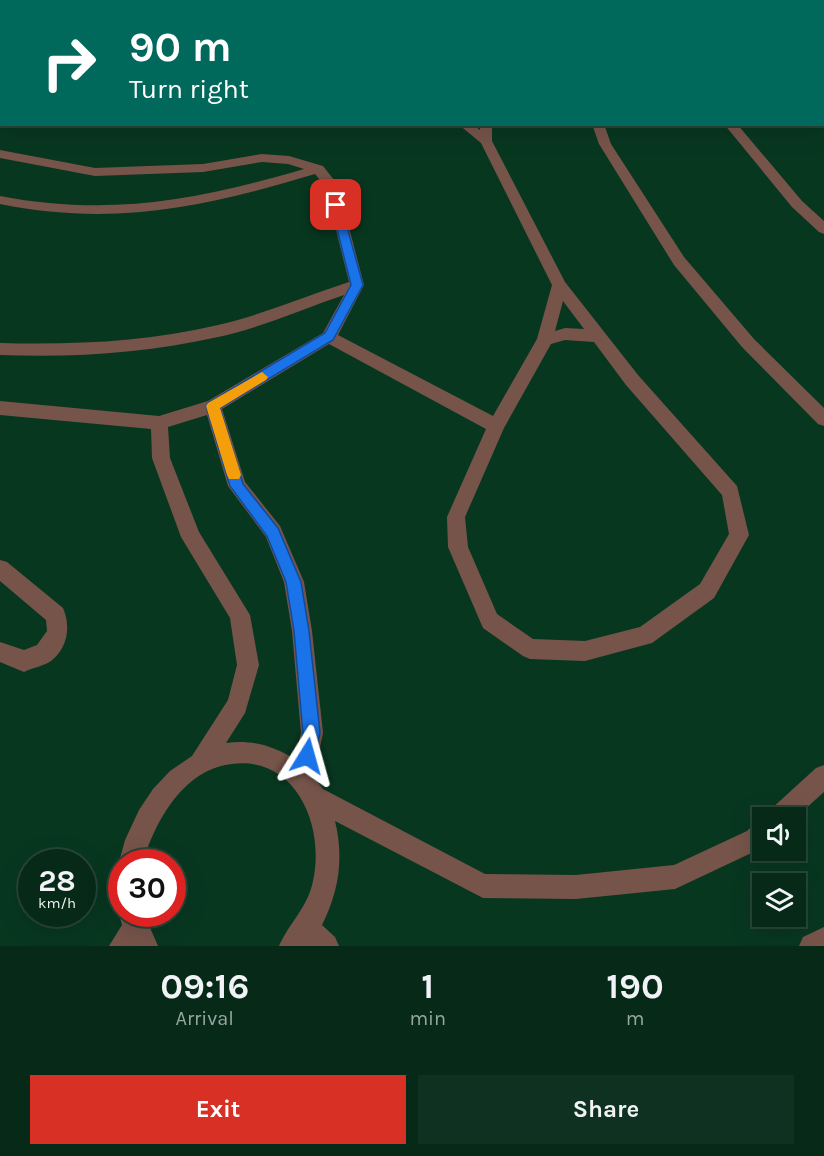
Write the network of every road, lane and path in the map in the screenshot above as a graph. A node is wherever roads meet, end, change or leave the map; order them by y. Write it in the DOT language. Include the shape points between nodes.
graph roads {
  1 [pos="467,126"];
  2 [pos="486,126"];
  3 [pos="599,126"];
  4 [pos="732,126"];
  5 [pos="486,141"];
  6 [pos="0,154"];
  7 [pos="318,169"];
  8 [pos="237,177"];
  9 [pos="0,200"];
  10 [pos="824,229"];
  11 [pos="357,285"];
  12 [pos="559,285"];
  13 [pos="598,336"];
  14 [pos="329,337"];
  15 [pos="545,340"];
  16 [pos="0,349"];
  17 [pos="213,406"];
  18 [pos="0,408"];
  19 [pos="824,419"];
  20 [pos="159,423"];
  21 [pos="496,426"];
  22 [pos="0,569"];
  23 [pos="0,651"];
  24 [pos="199,765"];
  25 [pos="824,776"];
  26 [pos="309,788"];
  27 [pos="790,807"];
  28 [pos="752,840"];
  29 [pos="133,849"];
  30 [pos="299,937"];
  31 [pos="824,940"];
  32 [pos="326,946"];
  33 [pos="812,946"];
  1 -- 5 [label="street"];
  2 -- 5 [label="street"];
  3 -- 19 [label="street" via="605,144 679,261 748,343"];
  4 -- 10 [label="street" via="797,204"];
  5 -- 12 [label="street"];
  6 -- 8 [label="street" via="95,172 203,168"];
  7 -- 8 [label="street"];
  7 -- 8 [label="street" via="289,160 262,158"];
  7 -- 11 [label="street" via="331,185"];
  8 -- 9 [label="street" via="181,204 107,211"];
  11 -- 14 [label="street"];
  11 -- 16 [label="street" via="220,332 138,345 56,351"];
  12 -- 13 [label="street"];
  12 -- 15 [label="street"];
  13 -- 15 [label="street" via="565,334"];
  13 -- 21 [label="street" via="731,492 739,535 707,591 645,636 585,651 530,649 490,621 458,547 456,518"];
  14 -- 17 [label="street"];
  14 -- 21 [label="street"];
  15 -- 21 [label="street"];
  17 -- 20 [label="street"];
  17 -- 26 [label="street" via="237,486 273,532 294,582 312,733"];
  18 -- 20 [label="street"];
  20 -- 24 [label="street" via="161,458 191,537 240,615 248,665 237,705"];
  22 -- 23 [label="street" via="56,615 58,634 45,653 24,661"];
  24 -- 26 [label="street" via="243,753 265,756 285,765"];
  24 -- 29 [label="street" via="178,778 160,797"];
  25 -- 27 [label="street"];
  26 -- 28 [label="street" via="483,886 576,886 675,877"];
  26 -- 30 [label="street" via="325,821 327,874 319,902"];
  30 -- 32 [label="street"];
  31 -- 33 [label="street"];
}
